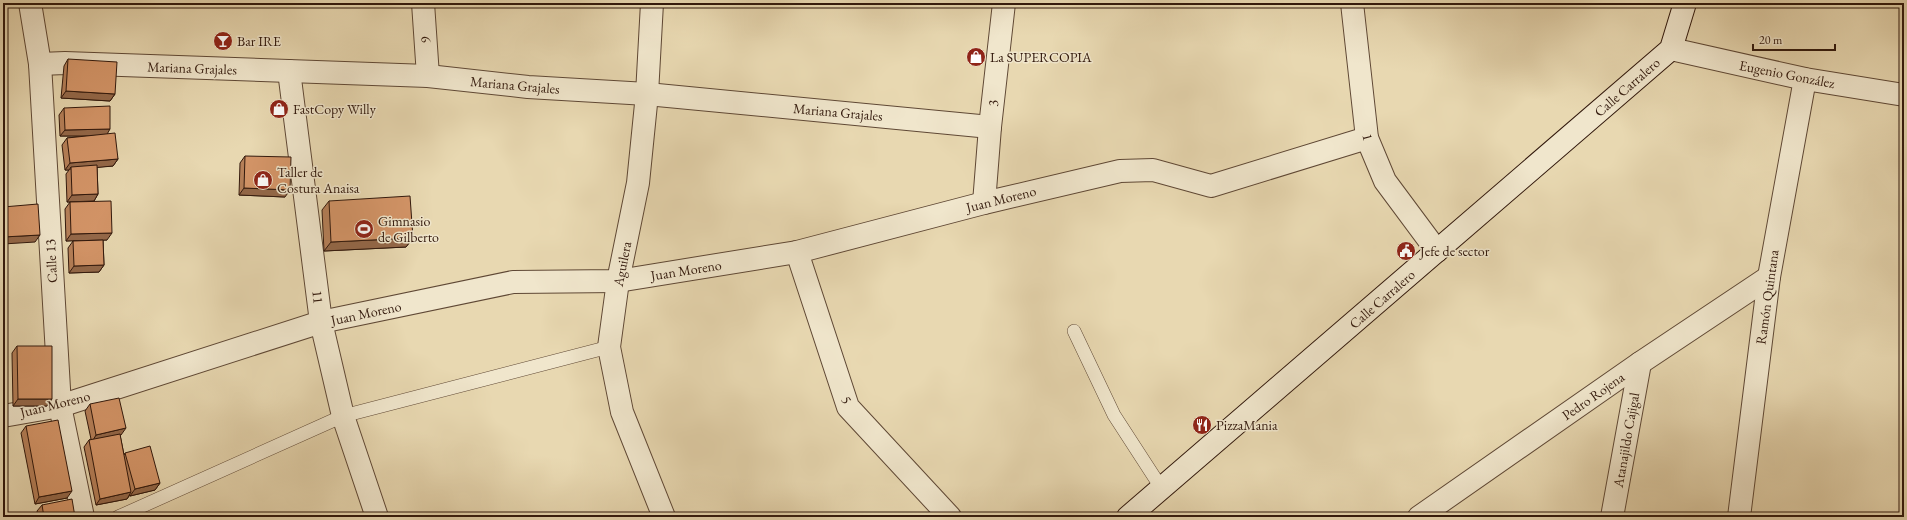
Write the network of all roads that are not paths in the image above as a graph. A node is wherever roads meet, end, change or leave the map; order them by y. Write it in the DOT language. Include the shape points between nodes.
graph roads {
  1 [pos="30,3"];
  2 [pos="423,3"];
  3 [pos="652,3"];
  4 [pos="1004,3"];
  5 [pos="1352,3"];
  6 [pos="1684,3"];
  7 [pos="1671,49"];
  8 [pos="40,64"];
  9 [pos="289,71"];
  10 [pos="428,76"];
  11 [pos="1805,79"];
  12 [pos="647,94"];
  13 [pos="1904,95"];
  14 [pos="990,127"];
  15 [pos="1366,138"];
  16 [pos="984,203"];
  17 [pos="1437,251"];
  18 [pos="797,252"];
  19 [pos="1769,277"];
  20 [pos="618,281"];
  21 [pos="321,322"];
  22 [pos="1074,331"];
  23 [pos="609,347"];
  24 [pos="1640,363"];
  25 [pos="60,406"];
  26 [pos="3,416"];
  27 [pos="343,416"];
  28 [pos="1162,489"];
  29 [pos="83,517"];
  30 [pos="118,517"];
  31 [pos="377,517"];
  32 [pos="664,517"];
  33 [pos="950,517"];
  34 [pos="1128,517"];
  35 [pos="1419,517"];
  36 [pos="1612,517"];
  37 [pos="1739,517"];
  1 -- 8 [label="street, Calle 13"];
  2 -- 10 [label="street, 9"];
  3 -- 12 [label="street, Aguilera"];
  4 -- 14 [label="street, 3"];
  5 -- 15 [label="street, 1"];
  6 -- 7 [label="street, Calle Carralero"];
  7 -- 11 [label="street, Eugenio González"];
  7 -- 17 [label="street, Calle Carralero"];
  8 -- 9 [label="street, Mariana Grajales"];
  8 -- 25 [label="street, Calle 13"];
  9 -- 10 [label="street, Mariana Grajales"];
  9 -- 21 [label="street, 11"];
  10 -- 12 [label="street, Mariana Grajales" via="528,87"];
  11 -- 13 [label="street, Eugenio González"];
  11 -- 19 [label="street, Ramón Quintana"];
  12 -- 14 [label="street, Mariana Grajales"];
  12 -- 20 [label="street, Aguilera" via="638,183"];
  14 -- 16 [label="street, 3"];
  15 -- 16 [label="street, Juan Moreno" via="1211,186 1153,170 1120,171"];
  15 -- 17 [label="street, 1" via="1385,180"];
  16 -- 18 [label="street, Juan Moreno"];
  17 -- 28 [label="street, Calle Carralero"];
  18 -- 20 [label="street, Juan Moreno"];
  18 -- 33 [label="street, 5" via="848,406"];
  19 -- 24 [label="street, Pedro Rojena"];
  19 -- 37 [label="street, Ramón Quintana"];
  20 -- 21 [label="street, Juan Moreno" via="513,282"];
  20 -- 23 [label="street, Aguilera"];
  21 -- 25 [label="street, Juan Moreno"];
  21 -- 27 [label="street, 11"];
  22 -- 28 [label="lane" via="1114,415"];
  23 -- 27 [label="lane"];
  23 -- 32 [label="street, Aguilera" via="622,412"];
  24 -- 35 [label="street, Pedro Rojena"];
  24 -- 36 [label="street, Atanajildo Cajigal"];
  25 -- 26 [label="street, Juan Moreno"];
  25 -- 29 [label="street, Calle 13"];
  27 -- 30 [label="lane"];
  27 -- 31 [label="street, 11"];
  28 -- 34 [label="street, Calle Carralero"];
}
